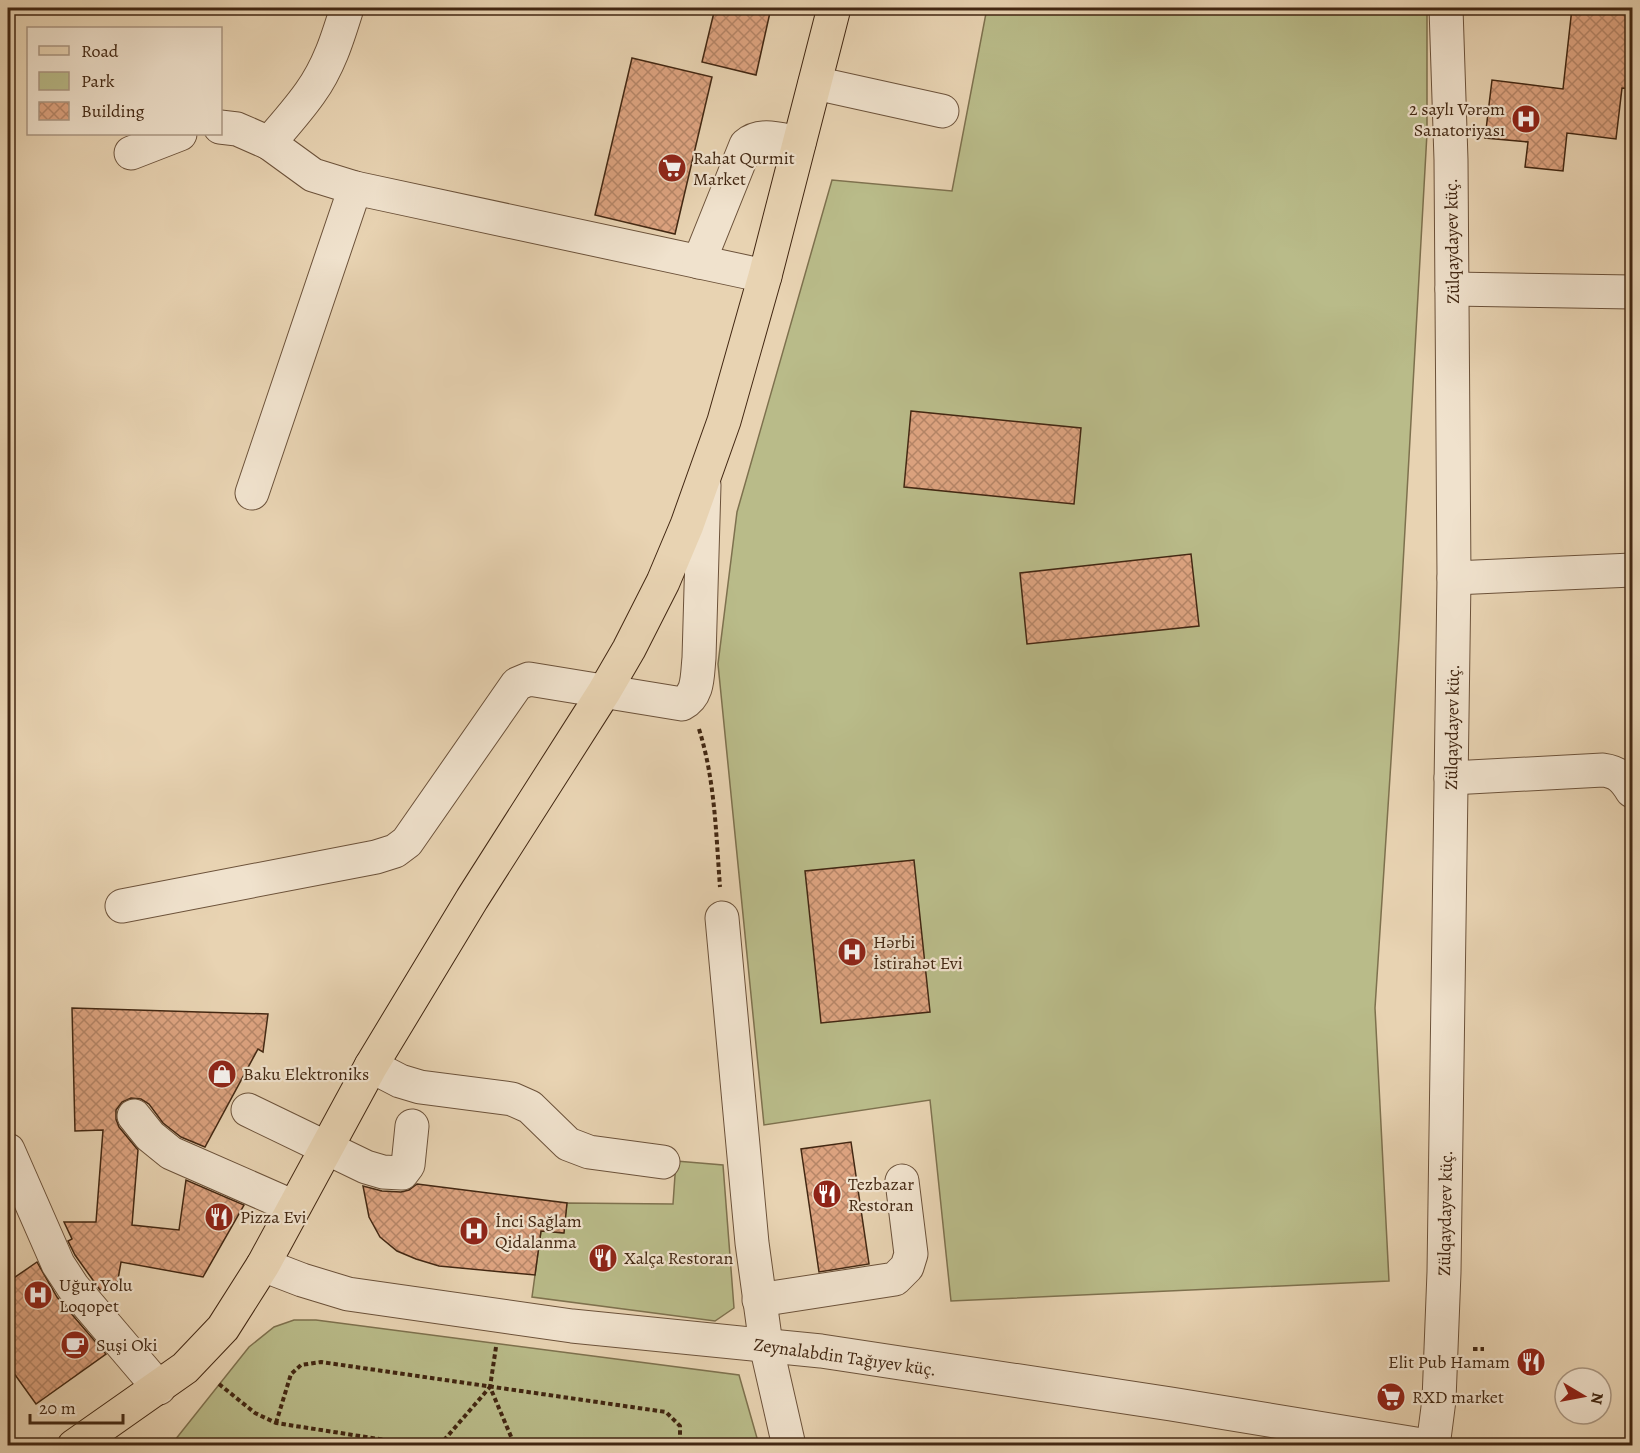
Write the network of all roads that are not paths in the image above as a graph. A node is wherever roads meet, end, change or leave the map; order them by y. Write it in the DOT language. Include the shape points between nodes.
graph roads {
  1 [pos="347,8"];
  2 [pos="834,8"];
  3 [pos="1446,8"];
  4 [pos="814,83"];
  5 [pos="942,111"];
  6 [pos="222,127"];
  7 [pos="177,135"];
  8 [pos="269,143"];
  9 [pos="799,143"];
  10 [pos="131,153"];
  11 [pos="355,189"];
  12 [pos="699,262"];
  13 [pos="765,276"];
  14 [pos="1452,289"];
  15 [pos="1632,292"];
  16 [pos="704,479"];
  17 [pos="252,493"];
  18 [pos="1632,570"];
  19 [pos="1454,578"];
  20 [pos="604,692"];
  21 [pos="1451,778"];
  22 [pos="1632,791"];
  23 [pos="122,906"];
  24 [pos="722,918"];
  25 [pos="371,1066"];
  26 [pos="248,1110"];
  27 [pos="134,1116"];
  28 [pos="412,1126"];
  29 [pos="326,1148"];
  30 [pos="8,1150"];
  31 [pos="663,1162"];
  32 [pos="902,1181"];
  33 [pos="294,1207"];
  34 [pos="263,1265"];
  35 [pos="759,1300"];
  36 [pos="766,1346"];
  37 [pos="159,1388"];
  38 [pos="74,1446"];
  39 [pos="789,1446"];
  40 [pos="1428,1446"];
  41 [pos="1434,1446"];
  1 -- 8 [label="street" via="334,50 321,75"];
  2 -- 4 [label="main road"];
  3 -- 14 [label="street, Zülqaydayev küç."];
  4 -- 5 [label="street"];
  4 -- 9 [label="main road"];
  6 -- 8 [label="street" via="237,129"];
  7 -- 10 [label="street"];
  8 -- 11 [label="street" via="313,175"];
  9 -- 12 [label="street" via="764,137 746,145"];
  9 -- 13 [label="main road"];
  11 -- 12 [label="street"];
  11 -- 17 [label="street"];
  12 -- 13 [label="street"];
  13 -- 16 [label="main road"];
  14 -- 15 [label="street"];
  14 -- 19 [label="street, Zülqaydayev küç."];
  16 -- 20 [label="main road" via="663,582"];
  16 -- 20 [label="street" via="699,658 696,686 690,699 681,704"];
  18 -- 19 [label="street"];
  19 -- 21 [label="street, Zülqaydayev küç."];
  20 -- 23 [label="street" via="529,679 517,684 407,842 394,851"];
  20 -- 25 [label="main road"];
  21 -- 22 [label="street" via="1603,770 1624,778"];
  21 -- 41 [label="street, Zülqaydayev küç." via="1442,1337"];
  24 -- 35 [label="street"];
  25 -- 29 [label="main road"];
  25 -- 31 [label="street" via="420,1087 521,1103 568,1144 589,1152"];
  26 -- 29 [label="street"];
  27 -- 33 [label="street" via="171,1153"];
  28 -- 29 [label="street" via="408,1165 402,1173 366,1167"];
  29 -- 33 [label="main road"];
  30 -- 37 [label="street" via="58,1264"];
  32 -- 35 [label="street" via="911,1254 907,1267 895,1279"];
  33 -- 34 [label="main road"];
  34 -- 36 [label="street, Zeynalabdin Tağıyev küç." via="348,1294 572,1326"];
  34 -- 37 [label="main road" via="208,1346"];
  35 -- 36 [label="street"];
  36 -- 39 [label="street"];
  36 -- 40 [label="street, Zeynalabdin Tağıyev küç." via="1159,1402"];
  37 -- 38 [label="main road"];
}
